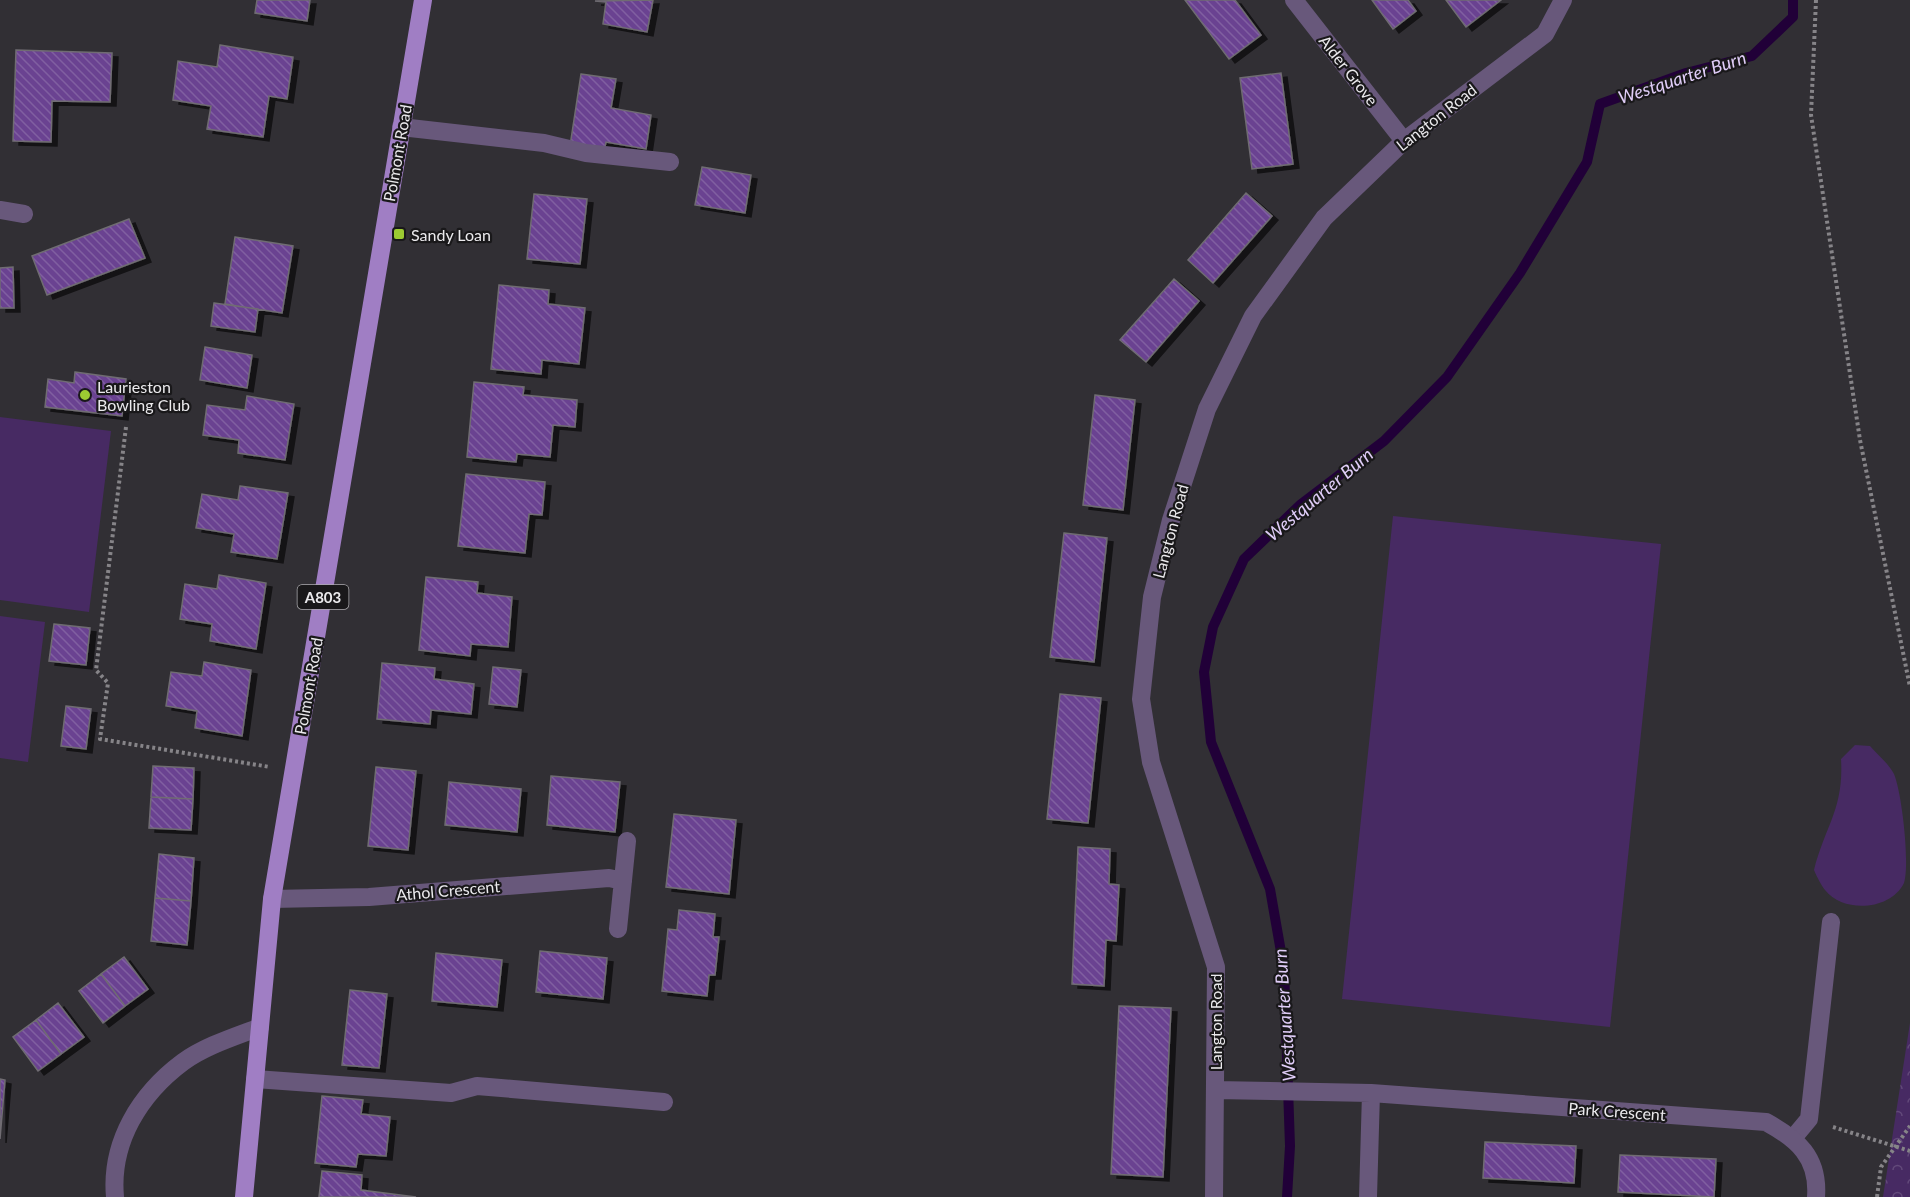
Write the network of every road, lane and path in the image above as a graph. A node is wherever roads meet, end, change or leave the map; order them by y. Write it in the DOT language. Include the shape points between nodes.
graph roads {
  1 [pos="423,0"];
  2 [pos="1294,0"];
  3 [pos="1563,0"];
  4 [pos="1816,0"];
  5 [pos="401,127"];
  6 [pos="1404,141"];
  7 [pos="670,162"];
  8 [pos="0,210"];
  9 [pos="24,214"];
  10 [pos="126,427"];
  11 [pos="1910,687"];
  12 [pos="294,770"];
  13 [pos="627,841"];
  14 [pos="623,881"];
  15 [pos="272,899"];
  16 [pos="1831,922"];
  17 [pos="618,929"];
  18 [pos="260,1028"];
  19 [pos="255,1079"];
  20 [pos="1215,1090"];
  21 [pos="1371,1093"];
  22 [pos="664,1102"];
  23 [pos="1809,1119"];
  24 [pos="1910,1126"];
  25 [pos="1794,1137"];
  26 [pos="1896,1147"];
  27 [pos="1910,1151"];
  28 [pos="114,1197"];
  29 [pos="244,1197"];
  30 [pos="1214,1197"];
  31 [pos="1368,1197"];
  32 [pos="1816,1197"];
  33 [pos="1877,1197"];
  1 -- 5 [label="main road, Polmont Road / A803"];
  2 -- 6 [label="street, Alder Grove"];
  3 -- 6 [label="street, Langton Road" via="1545,34"];
  4 -- 11 [label="path" via="1812,115 1860,440"];
  5 -- 7 [label="street"];
  5 -- 12 [label="main road, Polmont Road / A803"];
  6 -- 20 [label="street, Langton Road" via="1324,218 1254,316 1207,409 1171,520 1152,597 1142,699 1151,762 1216,967"];
  8 -- 9 [label="street"];
  10 -- 12 [label="path" via="96,670 108,683 100,739"];
  12 -- 15 [label="main road, Polmont Road / A803"];
  13 -- 14 [label="street"];
  14 -- 15 [label="street, Athol Crescent" via="598,878 369,897"];
  14 -- 17 [label="street"];
  15 -- 18 [label="main road, Polmont Road / A803"];
  16 -- 23 [label="street"];
  18 -- 19 [label="main road, Polmont Road / A803"];
  18 -- 28 [label="street" via="184,1061 152,1089 128,1124 118,1150"];
  19 -- 22 [label="street" via="451,1093 477,1086"];
  19 -- 29 [label="main road, Polmont Road / A803"];
  20 -- 21 [label="street, Park Crescent"];
  20 -- 30 [label="street, Langton Road"];
  21 -- 25 [label="street, Park Crescent" via="1766,1122"];
  21 -- 31 [label="street"];
  23 -- 25 [label="street"];
  23 -- 26 [label="path"];
  24 -- 26 [label="path"];
  25 -- 32 [label="street, Park Crescent" via="1811,1162"];
  26 -- 27 [label="path"];
  26 -- 33 [label="path" via="1881,1167"];
}
